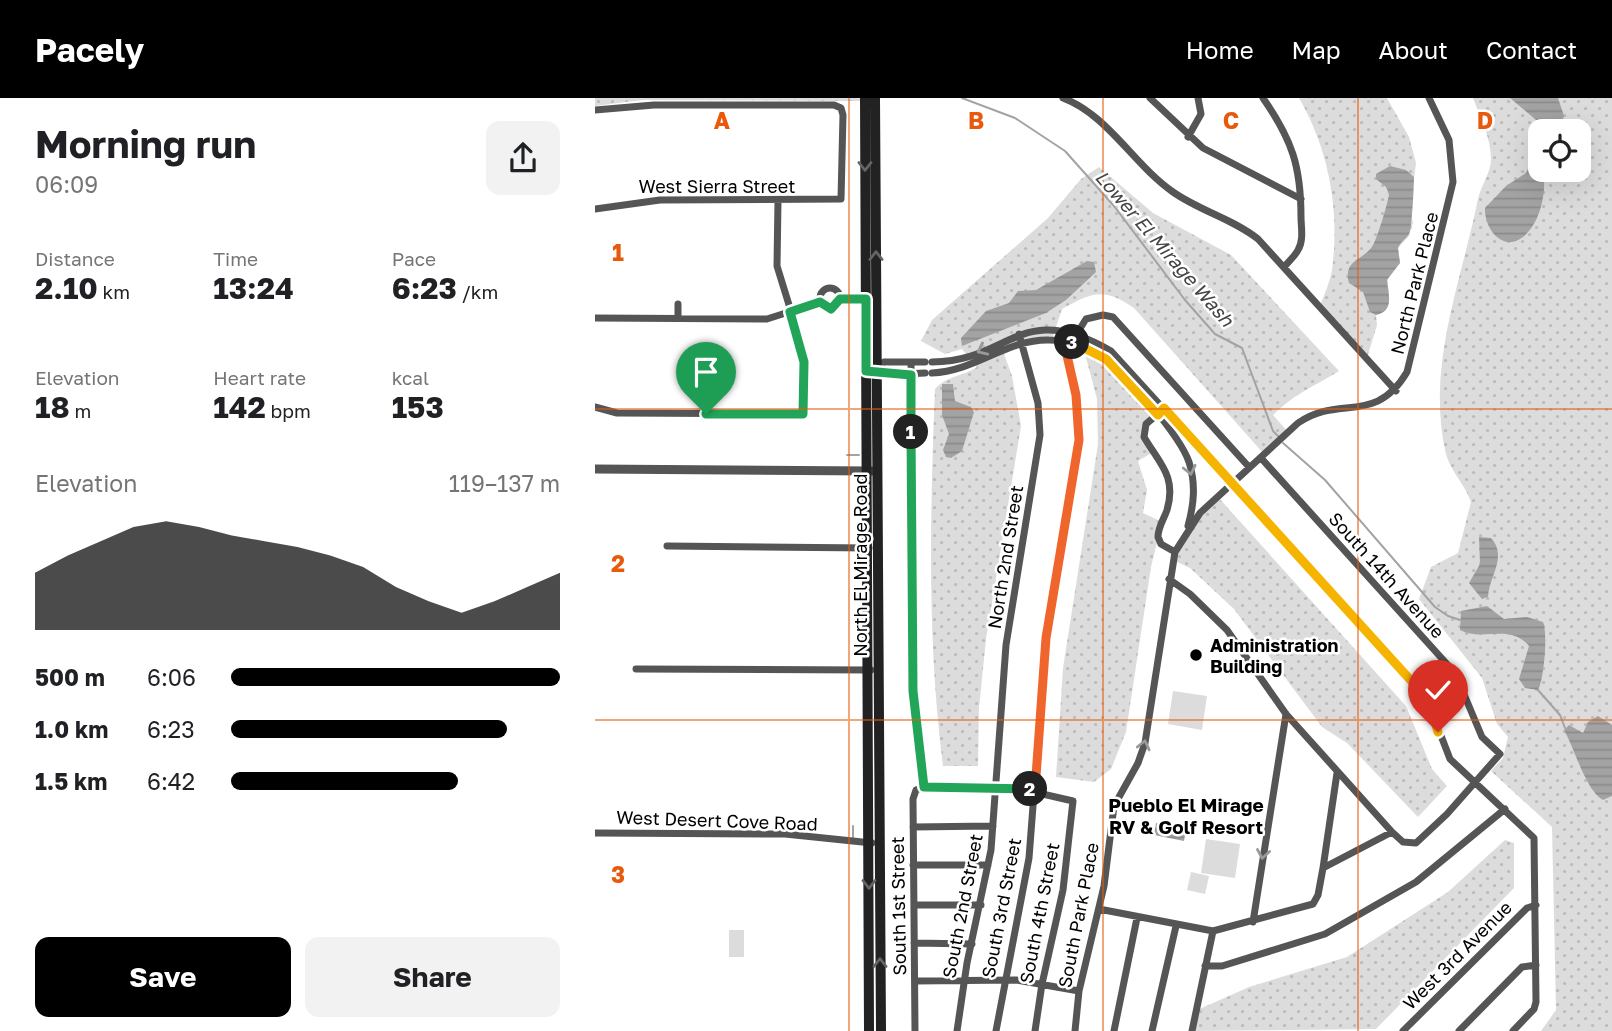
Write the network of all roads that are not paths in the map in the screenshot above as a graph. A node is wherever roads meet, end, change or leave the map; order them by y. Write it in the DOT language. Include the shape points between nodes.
graph roads {
  1 [pos="865,98"];
  2 [pos="876,98"];
  3 [pos="1063,98"];
  4 [pos="1150,98"];
  5 [pos="1198,98"];
  6 [pos="1263,98"];
  7 [pos="1429,98"];
  8 [pos="595,110"];
  9 [pos="1188,137"];
  10 [pos="1301,199"];
  11 [pos="778,201"];
  12 [pos="595,209"];
  13 [pos="1284,267"];
  14 [pos="840,299"];
  15 [pos="871,299"];
  16 [pos="820,302"];
  17 [pos="678,304"];
  18 [pos="790,312"];
  19 [pos="595,317"];
  20 [pos="678,318"];
  21 [pos="1075,332"];
  22 [pos="1019,334"];
  23 [pos="1071,341"];
  24 [pos="1022,343"];
  25 [pos="911,362"];
  26 [pos="871,371"];
  27 [pos="911,375"];
  28 [pos="1396,391"];
  29 [pos="595,407"];
  30 [pos="1161,412"];
  31 [pos="1261,458"];
  32 [pos="1249,467"];
  33 [pos="595,469"];
  34 [pos="872,471"];
  35 [pos="1231,483"];
  36 [pos="1187,530"];
  37 [pos="667,547"];
  38 [pos="872,548"];
  39 [pos="1175,552"];
  40 [pos="1169,579"];
  41 [pos="636,669"];
  42 [pos="873,670"];
  43 [pos="1286,714"];
  44 [pos="1337,772"];
  45 [pos="1476,784"];
  46 [pos="924,787"];
  47 [pos="996,788"];
  48 [pos="1035,790"];
  49 [pos="1505,809"];
  50 [pos="993,826"];
  51 [pos="913,827"];
  52 [pos="1392,832"];
  53 [pos="595,833"];
  54 [pos="874,843"];
  55 [pos="913,865"];
  56 [pos="988,865"];
  57 [pos="1323,868"];
  58 [pos="914,905"];
  59 [pos="981,905"];
  60 [pos="1536,905"];
  61 [pos="1099,909"];
  62 [pos="1137,918"];
  63 [pos="1252,922"];
  64 [pos="1176,926"];
  65 [pos="1213,931"];
  66 [pos="914,943"];
  67 [pos="972,944"];
  68 [pos="1537,965"];
  69 [pos="1205,966"];
  70 [pos="915,981"];
  71 [pos="964,981"];
  72 [pos="1003,981"];
  73 [pos="1041,984"];
  74 [pos="1079,992"];
  75 [pos="869,1031"];
  76 [pos="881,1031"];
  77 [pos="915,1031"];
  78 [pos="957,1031"];
  79 [pos="996,1031"];
  80 [pos="1035,1031"];
  81 [pos="1075,1031"];
  82 [pos="1114,1031"];
  83 [pos="1152,1031"];
  84 [pos="1192,1031"];
  85 [pos="1403,1031"];
  86 [pos="1459,1031"];
  87 [pos="1513,1031"];
  1 -- 15 [label="main road, North El Mirage Road, one-way"];
  15 -- 2 [label="main road, North El Mirage Road, one-way"];
  3 -- 13 [label="street" via="1083,107 1173,192 1245,229"];
  4 -- 9 [label="street"];
  5 -- 9 [label="street" via="1201,114"];
  6 -- 10 [label="street" via="1293,150"];
  7 -- 28 [label="street, North Park Place" via="1449,141 1453,182 1413,354"];
  8 -- 11 [label="street, West Sierra Street" via="654,105 834,104 841,108 841,200"];
  9 -- 10 [label="street"];
  10 -- 13 [label="street" via="1301,241"];
  11 -- 12 [label="street, West Sierra Street" via="660,200"];
  11 -- 18 [label="street" via="777,266"];
  13 -- 28 [label="street"];
  14 -- 15 [label="street"];
  14 -- 16 [label="street" via="831,309"];
  14 -- 16 [label="street" via="830,288 821,292"];
  15 -- 26 [label="main road, North El Mirage Road"];
  16 -- 18 [label="street"];
  17 -- 20 [label="street"];
  18 -- 20 [label="street" via="767,319"];
  18 -- 29 [label="street" via="804,362 803,414 617,413"];
  19 -- 20 [label="street"];
  21 -- 22 [label="street"];
  21 -- 23 [label="street"];
  21 -- 30 [label="street" via="1111,351"];
  21 -- 32 [label="street" via="1086,318 1113,317"];
  22 -- 24 [label="street, North 2nd Street"];
  22 -- 25 [label="street, one-way" via="967,357"];
  23 -- 24 [label="street"];
  23 -- 30 [label="street" via="1106,359"];
  23 -- 48 [label="street, South 3rd Street" via="1066,351 1076,395 1079,440 1046,638"];
  24 -- 27 [label="street" via="971,366"];
  24 -- 47 [label="street, North 2nd Street" via="1041,422 1006,645"];
  25 -- 26 [label="street" via="884,362"];
  25 -- 27 [label="street"];
  26 -- 27 [label="street"];
  26 -- 34 [label="main road, North El Mirage Road"];
  27 -- 46 [label="street" via="913,691"];
  28 -- 31 [label="street" via="1375,404 1316,413"];
  30 -- 35 [label="street"];
  30 -- 36 [label="street, one-way" via="1192,473 1193,507"];
  30 -- 39 [label="street" via="1146,424 1144,438 1162,460 1169,487 1158,537"];
  31 -- 32 [label="street"];
  31 -- 45 [label="street, South 14th Avenue" via="1455,673 1482,737 1500,754"];
  32 -- 35 [label="street"];
  33 -- 34 [label="street"];
  34 -- 38 [label="main road, North El Mirage Road"];
  35 -- 36 [label="street"];
  35 -- 45 [label="street" via="1423,695 1450,759"];
  36 -- 39 [label="street"];
  37 -- 38 [label="street"];
  38 -- 42 [label="main road, North El Mirage Road"];
  39 -- 40 [label="street"];
  40 -- 43 [label="street" via="1227,630"];
  61 -- 40 [label="street, South Park Place, one-way" via="1114,806 1143,752"];
  41 -- 42 [label="street"];
  42 -- 54 [label="main road, North El Mirage Road"];
  43 -- 44 [label="street"];
  43 -- 63 [label="street, one-way"];
  44 -- 52 [label="street"];
  44 -- 57 [label="street"];
  45 -- 49 [label="street"];
  45 -- 52 [label="street" via="1416,843 1403,842"];
  46 -- 47 [label="street"];
  46 -- 51 [label="street, South 1st Street" via="914,793"];
  47 -- 48 [label="street"];
  47 -- 50 [label="street, South 2nd Street"];
  48 -- 72 [label="street, South 3rd Street" via="1029,858"];
  48 -- 73 [label="street, South 4th Street" via="1073,801 1063,890"];
  49 -- 60 [label="street" via="1534,838"];
  49 -- 69 [label="street" via="1416,882 1325,934 1221,966"];
  50 -- 51 [label="street"];
  50 -- 56 [label="street, South 2nd Street"];
  51 -- 55 [label="street, South 1st Street"];
  52 -- 57 [label="street"];
  53 -- 54 [label="street, West Desert Cove Road" via="785,834"];
  54 -- 75 [label="main road, North El Mirage Road, one-way"];
  76 -- 54 [label="main road, North El Mirage Road, one-way"];
  55 -- 56 [label="street"];
  55 -- 58 [label="street, South 1st Street"];
  56 -- 59 [label="street, South 2nd Street"];
  57 -- 63 [label="street" via="1313,904"];
  58 -- 59 [label="street"];
  58 -- 66 [label="street, South 1st Street"];
  59 -- 67 [label="street, South 2nd Street"];
  60 -- 68 [label="street"];
  60 -- 85 [label="street, West 3rd Avenue" via="1527,908"];
  61 -- 62 [label="street"];
  61 -- 74 [label="street, South Park Place"];
  62 -- 64 [label="street"];
  62 -- 82 [label="street"];
  63 -- 65 [label="street"];
  64 -- 65 [label="street"];
  64 -- 83 [label="street"];
  65 -- 69 [label="street"];
  66 -- 67 [label="street"];
  66 -- 70 [label="street, South 1st Street"];
  67 -- 71 [label="street, South 2nd Street"];
  68 -- 86 [label="street" via="1522,967"];
  68 -- 87 [label="street" via="1534,1009"];
  69 -- 84 [label="street"];
  70 -- 71 [label="street"];
  70 -- 77 [label="street, South 1st Street"];
  71 -- 72 [label="street"];
  71 -- 78 [label="street, South 2nd Street"];
  72 -- 73 [label="street"];
  72 -- 79 [label="street, South 3rd Street"];
  73 -- 74 [label="street"];
  73 -- 80 [label="street, South 4th Street"];
  74 -- 81 [label="street, South Park Place"];
}
